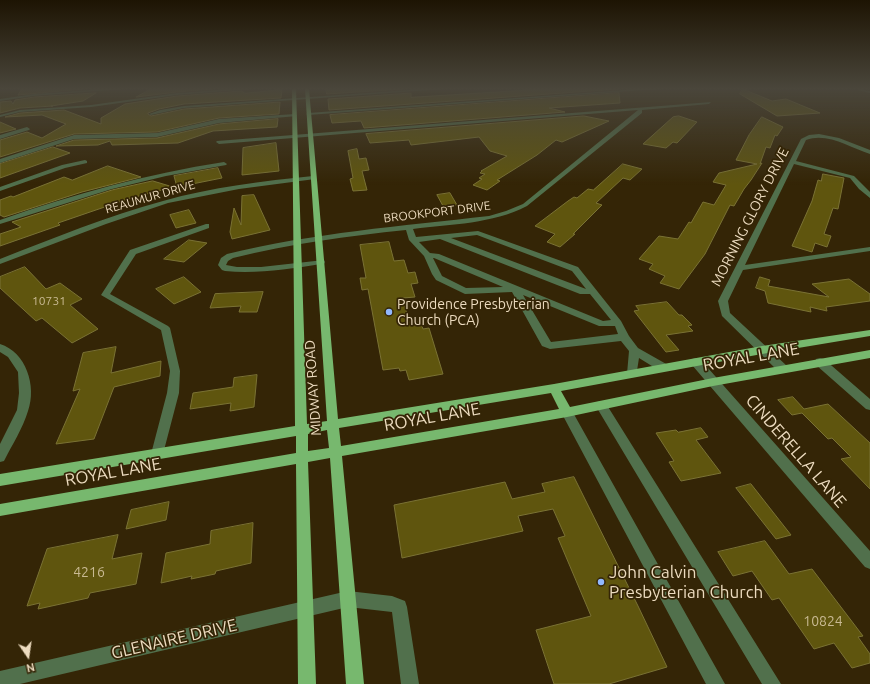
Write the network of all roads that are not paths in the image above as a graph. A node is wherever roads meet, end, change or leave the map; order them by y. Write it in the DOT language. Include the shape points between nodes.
graph roads {
  1 [pos="220,121"];
  2 [pos="295,121"];
  3 [pos="309,121"];
  4 [pos="476,121"];
  5 [pos="629,121"];
  6 [pos="27,129"];
  7 [pos="310,134"];
  8 [pos="295,135"];
  9 [pos="0,137"];
  10 [pos="219,142"];
  11 [pos="870,152"];
  12 [pos="0,160"];
  13 [pos="85,162"];
  14 [pos="792,162"];
  15 [pos="224,164"];
  16 [pos="314,178"];
  17 [pos="296,180"];
  18 [pos="0,189"];
  19 [pos="870,196"];
  20 [pos="0,222"];
  21 [pos="436,224"];
  22 [pos="206,226"];
  23 [pos="408,227"];
  24 [pos="441,237"];
  25 [pos="318,239"];
  26 [pos="413,240"];
  27 [pos="297,242"];
  28 [pos="870,249"];
  29 [pos="428,255"];
  30 [pos="0,262"];
  31 [pos="321,262"];
  32 [pos="298,265"];
  33 [pos="740,268"];
  34 [pos="515,289"];
  35 [pos="593,291"];
  36 [pos="618,323"];
  37 [pos="870,333"];
  38 [pos="624,337"];
  39 [pos="0,348"];
  40 [pos="762,350"];
  41 [pos="634,351"];
  42 [pos="870,354"];
  43 [pos="696,362"];
  44 [pos="820,362"];
  45 [pos="664,368"];
  46 [pos="783,369"];
  47 [pos="632,374"];
  48 [pos="713,382"];
  49 [pos="554,388"];
  50 [pos="601,405"];
  51 [pos="870,406"];
  52 [pos="567,412"];
  53 [pos="333,425"];
  54 [pos="302,430"];
  55 [pos="335,452"];
  56 [pos="156,454"];
  57 [pos="0,457"];
  58 [pos="303,458"];
  59 [pos="0,480"];
  60 [pos="0,510"];
  61 [pos="870,562"];
  62 [pos="348,599"];
  63 [pos="305,609"];
  64 [pos="0,680"];
  65 [pos="307,684"];
  66 [pos="355,684"];
  67 [pos="410,684"];
  68 [pos="716,684"];
  69 [pos="772,684"];
  1 -- 12 [label="street" via="157,135 74,138"];
  2 -- 8 [label="main road, MIDWAY ROAD"];
  3 -- 7 [label="main road, MIDWAY ROAD"];
  4 -- 7 [label="street"];
  5 -- 21 [label="street, BROOKPORT DRIVE" via="525,205 509,213 489,218"];
  6 -- 9 [label="street"];
  7 -- 8 [label="street"];
  7 -- 16 [label="main road, MIDWAY ROAD"];
  8 -- 10 [label="street"];
  8 -- 17 [label="main road, MIDWAY ROAD"];
  11 -- 14 [label="street, MORNING GLORY DRIVE" via="842,141 818,136 804,139"];
  13 -- 18 [label="street" via="64,166"];
  14 -- 19 [label="street" via="852,177"];
  14 -- 33 [label="street, MORNING GLORY DRIVE"];
  15 -- 20 [label="street" via="174,171 122,183"];
  16 -- 17 [label="street, REAUMUR DRIVE"];
  16 -- 25 [label="main road, MIDWAY ROAD"];
  17 -- 27 [label="main road, MIDWAY ROAD"];
  17 -- 30 [label="street, REAUMUR DRIVE" via="237,187 166,202 104,221"];
  21 -- 23 [label="street, BROOKPORT DRIVE"];
  21 -- 24 [label="street"];
  22 -- 56 [label="street" via="133,252 105,294 164,328 175,371 173,393"];
  23 -- 25 [label="street, BROOKPORT DRIVE"];
  23 -- 26 [label="street"];
  24 -- 26 [label="street"];
  24 -- 35 [label="street" via="583,292"];
  24 -- 35 [label="street" via="478,233 575,269"];
  25 -- 27 [label="street, BROOKPORT DRIVE"];
  25 -- 31 [label="main road, MIDWAY ROAD"];
  26 -- 29 [label="street"];
  27 -- 32 [label="main road, MIDWAY ROAD"];
  27 -- 32 [label="street, BROOKPORT DRIVE" via="230,256 222,265 232,269"];
  28 -- 33 [label="street"];
  29 -- 34 [label="street"];
  29 -- 34 [label="street" via="437,276 460,290"];
  31 -- 32 [label="street"];
  31 -- 53 [label="main road, MIDWAY ROAD"];
  32 -- 54 [label="main road, MIDWAY ROAD"];
  33 -- 40 [label="street, MORNING GLORY DRIVE" via="723,301 725,314"];
  34 -- 36 [label="street" via="602,324"];
  34 -- 38 [label="street" via="546,344 550,346"];
  35 -- 36 [label="street"];
  36 -- 38 [label="street"];
  37 -- 40 [label="main road, ROYAL LANE"];
  38 -- 41 [label="street"];
  39 -- 57 [label="street" via="12,354 23,372 25,393 23,410"];
  40 -- 43 [label="main road, ROYAL LANE"];
  40 -- 46 [label="street, MORNING GLORY DRIVE"];
  41 -- 45 [label="street"];
  41 -- 47 [label="street"];
  42 -- 44 [label="main road, ROYAL LANE"];
  43 -- 45 [label="main road, ROYAL LANE"];
  43 -- 48 [label="street, CINDERELLA LANE"];
  44 -- 46 [label="main road, ROYAL LANE"];
  44 -- 51 [label="street"];
  45 -- 47 [label="main road, ROYAL LANE"];
  46 -- 48 [label="main road, ROYAL LANE"];
  47 -- 49 [label="main road, ROYAL LANE"];
  48 -- 50 [label="main road, ROYAL LANE"];
  48 -- 61 [label="street, CINDERELLA LANE"];
  49 -- 52 [label="main road"];
  49 -- 53 [label="main road, ROYAL LANE"];
  50 -- 52 [label="main road, ROYAL LANE"];
  50 -- 69 [label="street"];
  52 -- 55 [label="main road, ROYAL LANE"];
  52 -- 68 [label="street"];
  53 -- 54 [label="main road, ROYAL LANE"];
  53 -- 55 [label="main road, MIDWAY ROAD"];
  54 -- 56 [label="main road, ROYAL LANE"];
  54 -- 58 [label="main road, MIDWAY ROAD"];
  55 -- 58 [label="main road, ROYAL LANE"];
  55 -- 62 [label="main road, MIDWAY ROAD"];
  56 -- 59 [label="main road, ROYAL LANE"];
  58 -- 60 [label="main road, ROYAL LANE"];
  58 -- 63 [label="main road, MIDWAY ROAD"];
  62 -- 63 [label="street, GLENAIRE DRIVE"];
  62 -- 66 [label="main road, MIDWAY ROAD"];
  62 -- 67 [label="street, GLENAIRE DRIVE" via="399,607"];
  63 -- 64 [label="street, GLENAIRE DRIVE"];
  63 -- 65 [label="main road, MIDWAY ROAD"];
}
